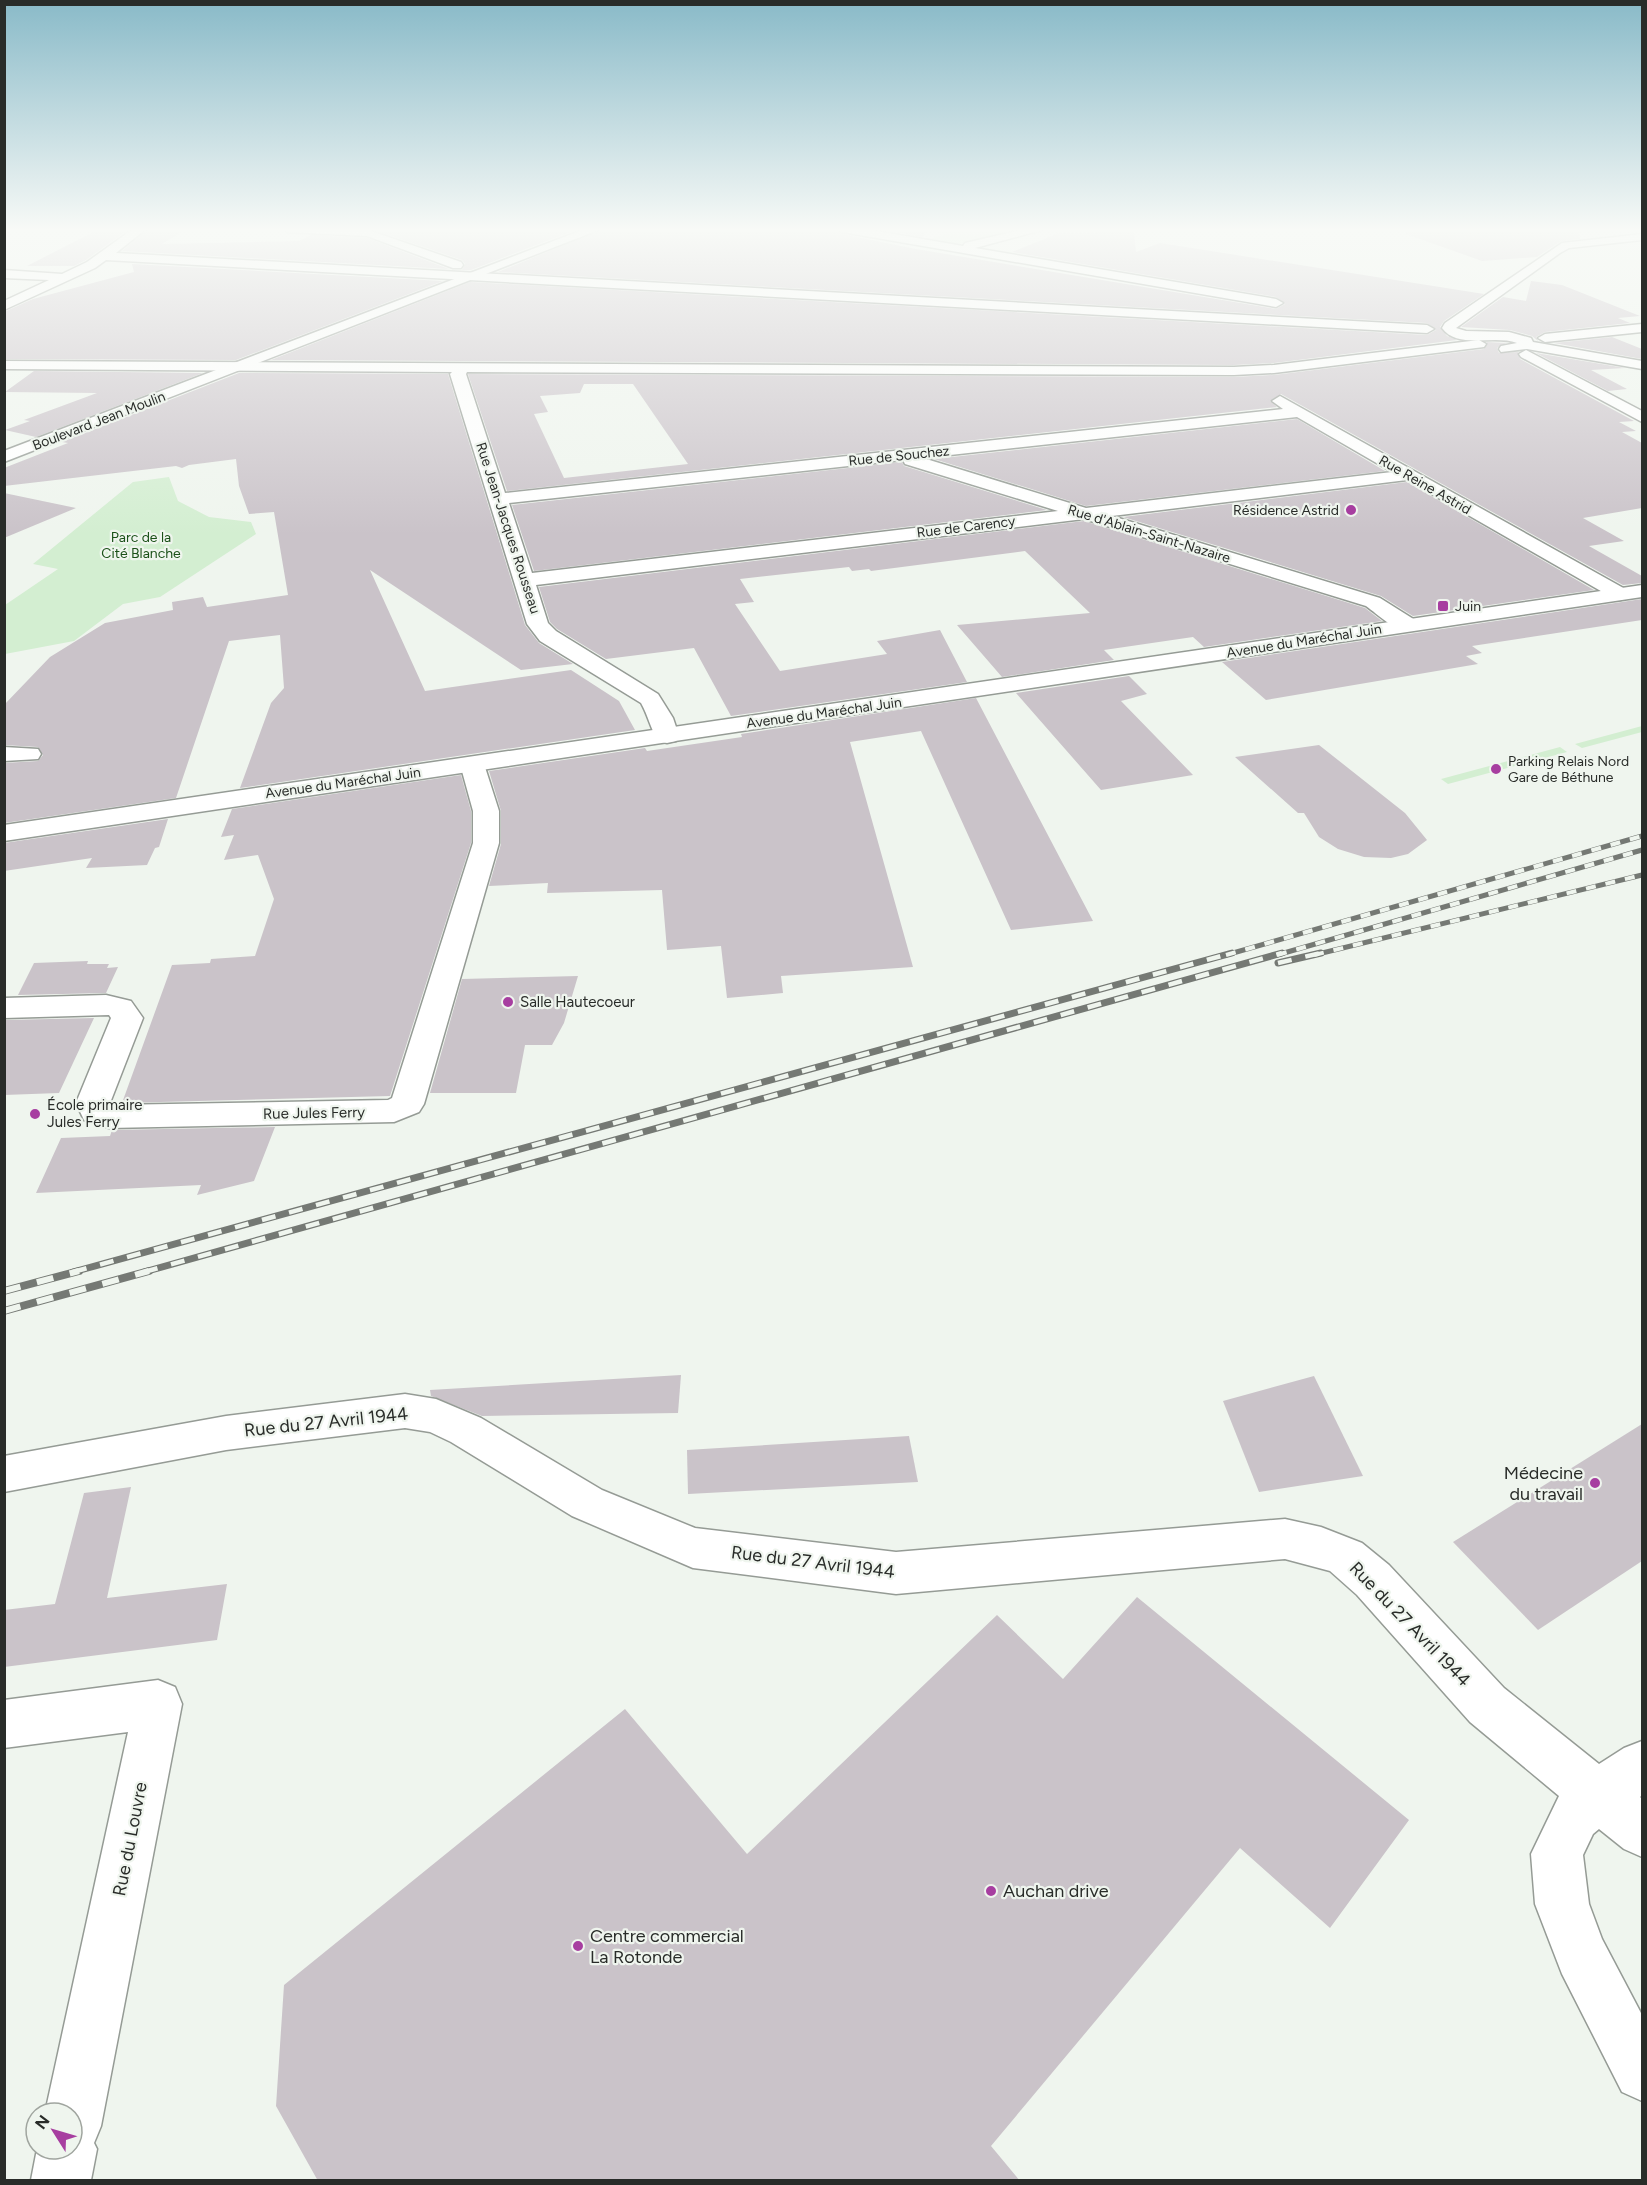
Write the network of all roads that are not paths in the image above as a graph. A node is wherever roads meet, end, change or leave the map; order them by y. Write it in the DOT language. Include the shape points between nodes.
graph roads {
  1 [pos="332,331"];
  2 [pos="1439,331"];
  3 [pos="1610,331"];
  4 [pos="1453,333"];
  5 [pos="1476,340"];
  6 [pos="1522,345"];
  7 [pos="4,365"];
  8 [pos="1642,365"];
  9 [pos="241,366"];
  10 [pos="462,368"];
  11 [pos="1234,371"];
  12 [pos="1299,412"];
  13 [pos="1642,417"];
  14 [pos="898,456"];
  15 [pos="4,457"];
  16 [pos="1408,475"];
  17 [pos="499,499"];
  18 [pos="1085,514"];
  19 [pos="524,580"];
  20 [pos="1642,582"];
  21 [pos="1624,591"];
  22 [pos="1403,621"];
  23 [pos="665,731"];
  24 [pos="4,754"];
  25 [pos="29,754"];
  26 [pos="472,764"];
  27 [pos="4,821"];
  28 [pos="4,833"];
  29 [pos="4,1008"];
  30 [pos="4,1474"];
  31 [pos="4,1724"];
  32 [pos="1642,1766"];
  33 [pos="1597,1795"];
  34 [pos="1642,1831"];
  35 [pos="1642,2072"];
  36 [pos="77,2101"];
  37 [pos="65,2161"];
  38 [pos="61,2181"];
  1 -- 9 [label="street, Boulevard Jean Moulin"];
  2 -- 4 [label="street"];
  3 -- 6 [label="street" via="1557,336"];
  4 -- 5 [label="street"];
  5 -- 6 [label="street"];
  5 -- 11 [label="street" via="1285,368"];
  6 -- 8 [label="street"];
  6 -- 13 [label="street"];
  7 -- 9 [label="street"];
  9 -- 10 [label="street"];
  9 -- 15 [label="street, Boulevard Jean Moulin"];
  10 -- 11 [label="street"];
  10 -- 17 [label="street, Rue Jean-Jacques Rousseau" via="458,374"];
  11 -- 12 [label="street, Rue Reine Astrid"];
  12 -- 14 [label="street, Rue de Souchez"];
  12 -- 16 [label="street, Rue Reine Astrid"];
  14 -- 17 [label="street, Rue de Souchez"];
  14 -- 18 [label="street, Rue d'Ablain-Saint-Nazaire"];
  16 -- 18 [label="street, Rue de Carency"];
  16 -- 21 [label="street, Rue Reine Astrid"];
  17 -- 19 [label="street, Rue Jean-Jacques Rousseau"];
  18 -- 19 [label="street, Rue de Carency"];
  18 -- 22 [label="street, Rue d'Ablain-Saint-Nazaire" via="1373,602"];
  19 -- 23 [label="street, Rue Jean-Jacques Rousseau" via="538,624 548,636 650,699"];
  20 -- 21 [label="street, Avenue du Maréchal Juin"];
  21 -- 22 [label="street, Avenue du Maréchal Juin"];
  22 -- 23 [label="street, Avenue du Maréchal Juin"];
  23 -- 26 [label="street, Avenue du Maréchal Juin"];
  23 -- 27 [label="street, Avenue du Maréchal Juin"];
  24 -- 25 [label="street"];
  26 -- 28 [label="street, Avenue du Maréchal Juin"];
  26 -- 29 [label="street, Rue Jules Ferry" via="486,811 486,843 407,1104 394,1111 109,1117 96,1112 93,1103 127,1018 120,1008"];
  30 -- 33 [label="street, Rue du 27 Avril 1944" via="226,1433 405,1411 436,1416 522,1462 587,1503 693,1548 896,1573 1285,1539 1346,1557 1373,1580 1487,1705"];
  31 -- 36 [label="street, Rue du Louvre" via="158,1704"];
  32 -- 33 [label="street"];
  33 -- 34 [label="street, Rue du 27 Avril 1944"];
  33 -- 35 [label="street" via="1575,1816 1557,1854 1562,1904 1581,1955"];
  37 -- 38 [label="street"];
}
